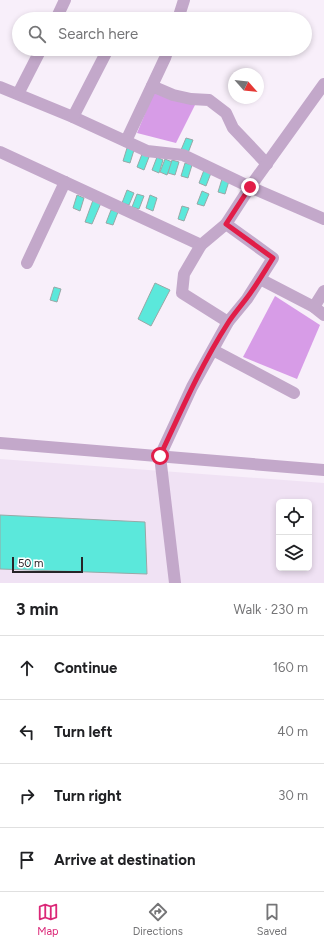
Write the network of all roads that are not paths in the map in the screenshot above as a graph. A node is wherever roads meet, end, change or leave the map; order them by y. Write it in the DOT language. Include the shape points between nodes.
graph roads {
  1 [pos="65,0"];
  2 [pos="184,0"];
  3 [pos="59,12"];
  4 [pos="180,12"];
  5 [pos="37,56"];
  6 [pos="104,56"];
  7 [pos="166,56"];
  8 [pos="324,84"];
  9 [pos="152,86"];
  10 [pos="0,87"];
  11 [pos="18,94"];
  12 [pos="72,118"];
  13 [pos="126,141"];
  14 [pos="0,152"];
  15 [pos="267,164"];
  16 [pos="65,182"];
  17 [pos="250,187"];
  18 [pos="324,218"];
  19 [pos="226,224"];
  20 [pos="201,245"];
  21 [pos="27,263"];
  22 [pos="260,279"];
  23 [pos="324,291"];
  24 [pos="314,307"];
  25 [pos="324,315"];
  26 [pos="228,322"];
  27 [pos="213,350"];
  28 [pos="294,393"];
  29 [pos="0,443"];
  30 [pos="160,456"];
  31 [pos="324,470"];
  32 [pos="176,583"];
  1 -- 3 [label="street"];
  2 -- 4 [label="street"];
  5 -- 11 [label="street"];
  6 -- 12 [label="street"];
  7 -- 9 [label="street"];
  8 -- 15 [label="street"];
  9 -- 13 [label="street"];
  9 -- 15 [label="street" via="173,95 209,100 226,112 233,128"];
  10 -- 11 [label="street"];
  11 -- 12 [label="street"];
  12 -- 13 [label="street"];
  13 -- 17 [label="street" via="147,151 184,155"];
  14 -- 16 [label="street"];
  15 -- 17 [label="street"];
  16 -- 20 [label="street"];
  16 -- 21 [label="street"];
  17 -- 18 [label="street"];
  17 -- 19 [label="street"];
  19 -- 20 [label="street"];
  19 -- 22 [label="street" via="273,258"];
  20 -- 26 [label="street" via="184,274 182,293"];
  22 -- 24 [label="street"];
  22 -- 26 [label="street"];
  23 -- 24 [label="street"];
  24 -- 25 [label="street"];
  26 -- 27 [label="street"];
  27 -- 28 [label="street"];
  27 -- 30 [label="street" via="192,387"];
  29 -- 30 [label="street"];
  30 -- 31 [label="street"];
  30 -- 32 [label="street"];
}
